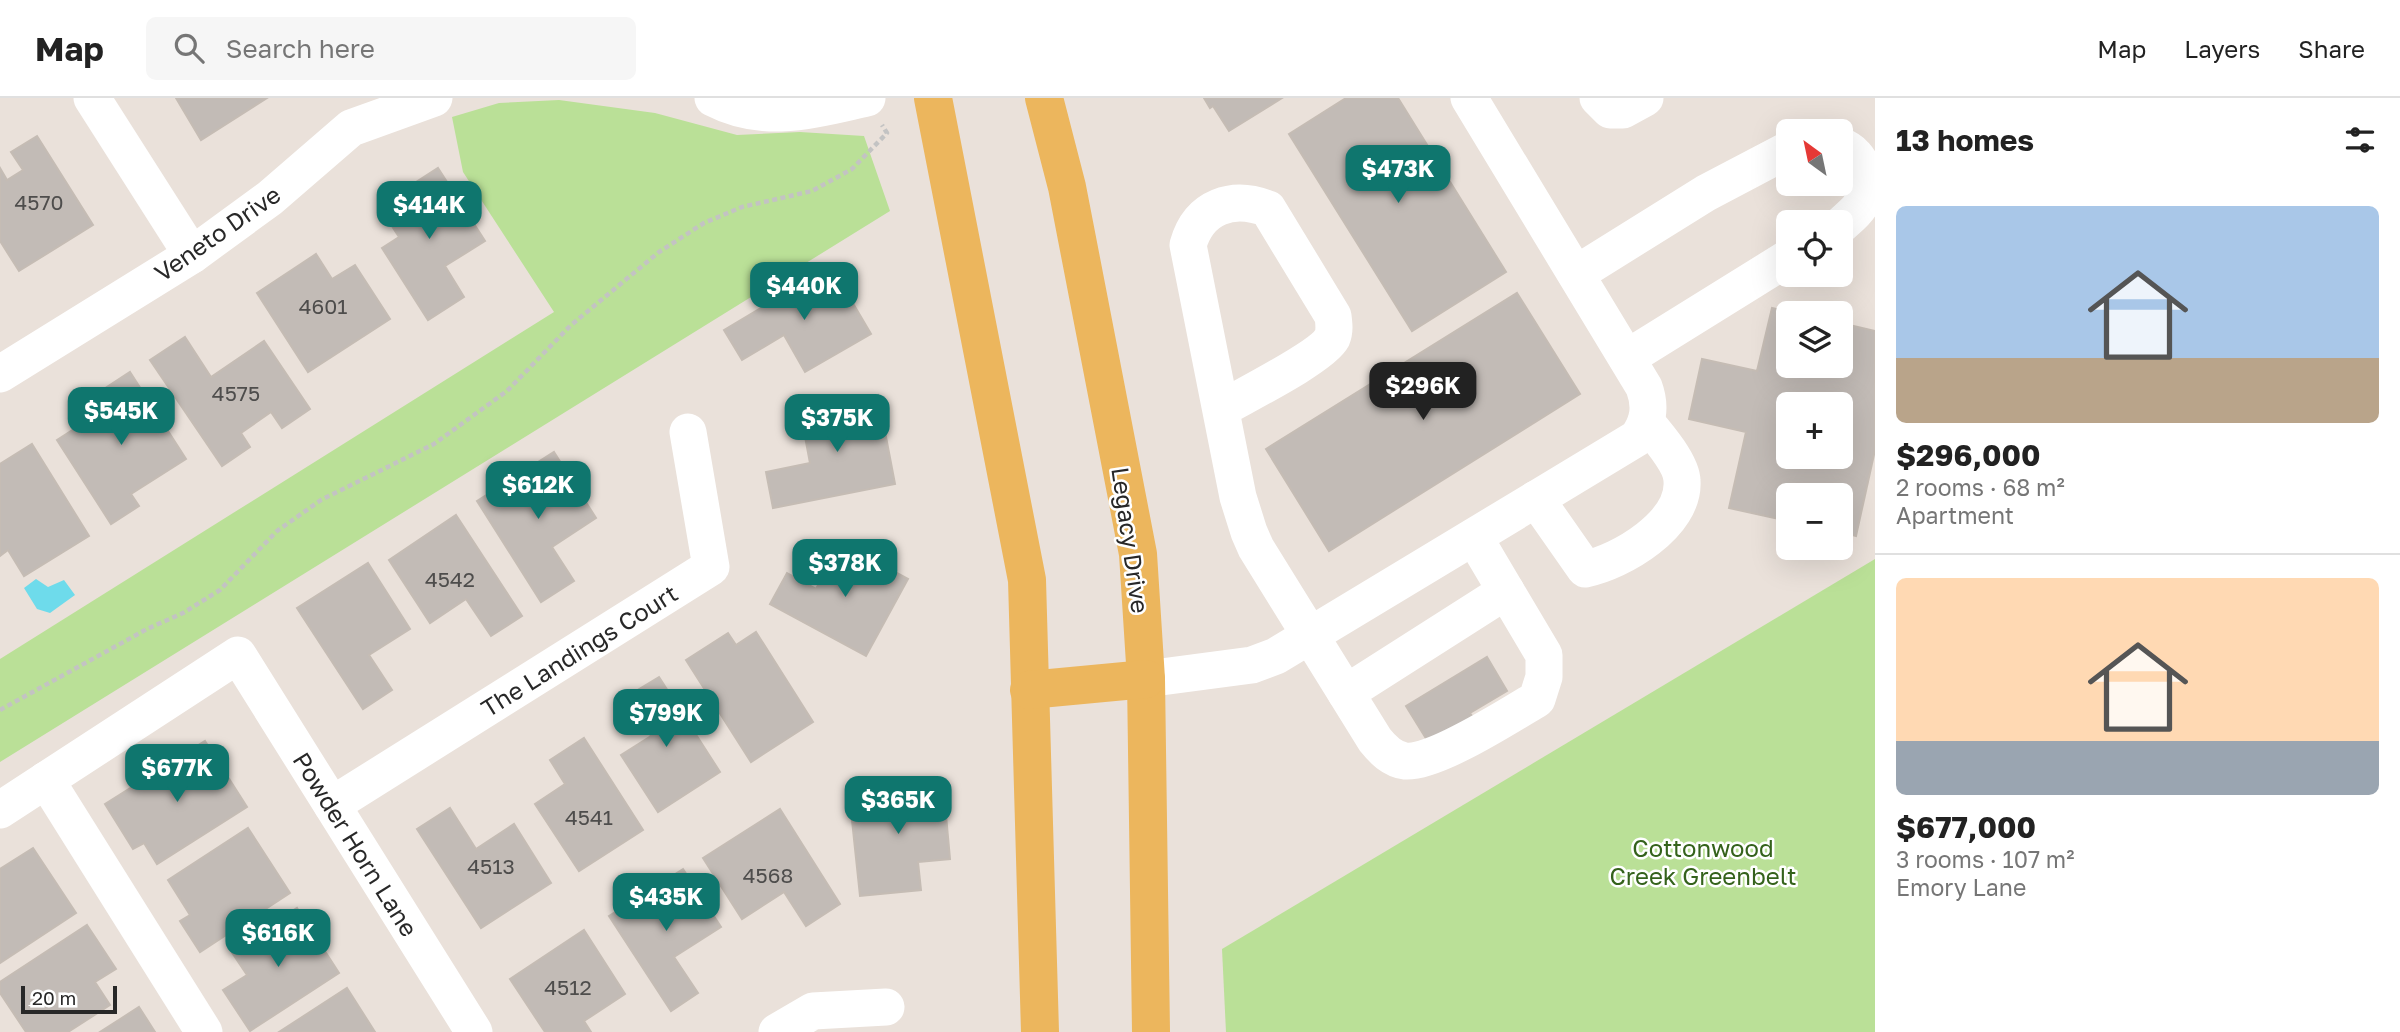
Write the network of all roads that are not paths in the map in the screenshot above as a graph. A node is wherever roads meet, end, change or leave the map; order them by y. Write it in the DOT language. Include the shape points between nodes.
graph roads {
  1 [pos="92,98"];
  2 [pos="434,98"];
  3 [pos="713,98"];
  4 [pos="933,98"];
  5 [pos="1044,98"];
  6 [pos="1469,98"];
  7 [pos="1598,98"];
  8 [pos="1645,98"];
  9 [pos="872,105"];
  10 [pos="1853,152"];
  11 [pos="1776,156"];
  12 [pos="1853,213"];
  13 [pos="192,255"];
  14 [pos="1776,265"];
  15 [pos="1576,274"];
  16 [pos="1627,358"];
  17 [pos="0,374"];
  18 [pos="1221,409"];
  19 [pos="1646,422"];
  20 [pos="688,432"];
  21 [pos="1536,499"];
  22 [pos="1474,537"];
  23 [pos="1506,591"];
  24 [pos="1311,635"];
  25 [pos="1146,679"];
  26 [pos="1029,690"];
  27 [pos="1346,692"];
  28 [pos="46,780"];
  29 [pos="332,805"];
  30 [pos="0,810"];
  31 [pos="886,1007"];
  32 [pos="204,1032"];
  33 [pos="474,1032"];
  34 [pos="777,1032"];
  35 [pos="1040,1032"];
  36 [pos="1151,1032"];
  1 -- 13 [label="street"];
  2 -- 13 [label="street, Veneto Drive" via="351,128 270,198"];
  3 -- 9 [label="street" via="736,110 778,114"];
  4 -- 26 [label="main road" via="1027,580"];
  5 -- 25 [label="main road, Legacy Drive" via="1067,187 1138,554"];
  6 -- 15 [label="street"];
  7 -- 8 [label="street" via="1610,110 1623,110"];
  10 -- 12 [label="street" via="1862,163 1866,183 1861,205"];
  11 -- 15 [label="street" via="1706,193"];
  13 -- 17 [label="street, Veneto Drive"];
  14 -- 16 [label="street"];
  15 -- 16 [label="street"];
  16 -- 19 [label="street" via="1649,399"];
  18 -- 18 [label="street" via="1188,245 1203,217 1232,201 1250,202 1268,209 1333,316 1335,327 1331,339 1317,353"];
  18 -- 24 [label="street" via="1249,532"];
  19 -- 21 [label="street" via="1637,438"];
  19 -- 21 [label="street" via="1683,479 1679,506 1639,546 1610,564 1585,569"];
  20 -- 29 [label="street, The Landings Court" via="711,566"];
  21 -- 22 [label="street"];
  22 -- 23 [label="street"];
  22 -- 24 [label="street"];
  23 -- 27 [label="street"];
  23 -- 27 [label="street" via="1544,655 1537,699 1433,756 1406,761 1388,755"];
  24 -- 25 [label="street" via="1252,665"];
  24 -- 27 [label="street"];
  25 -- 26 [label="main road"];
  25 -- 36 [label="main road, Legacy Drive"];
  26 -- 35 [label="main road"];
  28 -- 29 [label="street, Powder Horn Lane" via="238,655"];
  28 -- 30 [label="street"];
  28 -- 32 [label="street"];
  29 -- 33 [label="street, Powder Horn Lane"];
  31 -- 34 [label="street" via="813,1011"];
}
